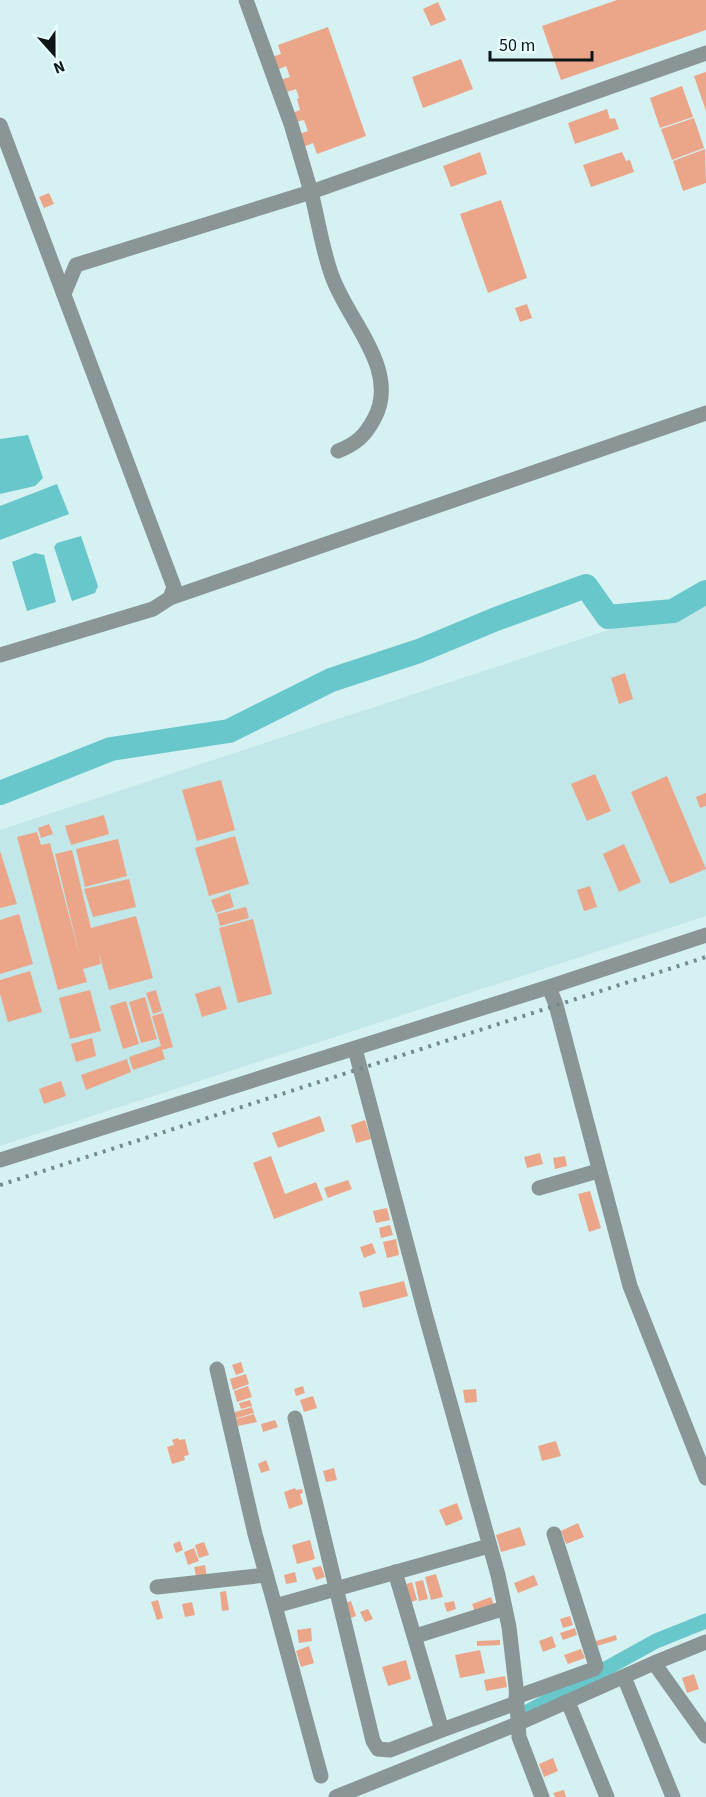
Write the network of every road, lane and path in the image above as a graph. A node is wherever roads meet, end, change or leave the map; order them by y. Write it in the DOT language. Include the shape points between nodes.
graph roads {
  1 [pos="246,0"];
  2 [pos="706,53"];
  3 [pos="0,124"];
  4 [pos="311,192"];
  5 [pos="64,294"];
  6 [pos="706,413"];
  7 [pos="338,451"];
  8 [pos="170,598"];
  9 [pos="1,650"];
  10 [pos="706,935"];
  11 [pos="549,987"];
  12 [pos="355,1049"];
  13 [pos="0,1160"];
  14 [pos="598,1171"];
  15 [pos="539,1188"];
  16 [pos="217,1369"];
  17 [pos="295,1418"];
  18 [pos="706,1478"];
  19 [pos="554,1534"];
  20 [pos="489,1546"];
  21 [pos="395,1572"];
  22 [pos="266,1575"];
  23 [pos="157,1587"];
  24 [pos="336,1588"];
  25 [pos="275,1606"];
  26 [pos="505,1608"];
  27 [pos="416,1636"];
  28 [pos="706,1642"];
  29 [pos="654,1663"];
  30 [pos="624,1677"];
  31 [pos="516,1700"];
  32 [pos="568,1702"];
  33 [pos="517,1722"];
  34 [pos="442,1730"];
  35 [pos="706,1736"];
  36 [pos="321,1776"];
  37 [pos="336,1797"];
  38 [pos="542,1797"];
  39 [pos="607,1797"];
  40 [pos="673,1797"];
  1 -- 4 [label="street"];
  2 -- 4 [label="street"];
  3 -- 5 [label="street"];
  4 -- 5 [label="street" via="76,265"];
  4 -- 7 [label="street" via="332,277 382,378 382,396 370,427 360,440"];
  5 -- 8 [label="street" via="174,587"];
  6 -- 8 [label="street"];
  8 -- 9 [label="street" via="153,609"];
  10 -- 11 [label="street"];
  11 -- 12 [label="street"];
  11 -- 14 [label="street"];
  12 -- 13 [label="street"];
  12 -- 20 [label="street"];
  14 -- 15 [label="street"];
  14 -- 18 [label="street" via="630,1286"];
  16 -- 22 [label="street"];
  17 -- 24 [label="street"];
  19 -- 31 [label="street" via="596,1666"];
  20 -- 21 [label="street"];
  20 -- 26 [label="street"];
  21 -- 24 [label="street"];
  21 -- 27 [label="street"];
  22 -- 23 [label="street"];
  22 -- 25 [label="street"];
  24 -- 25 [label="street"];
  24 -- 34 [label="street" via="378,1749 397,1749"];
  25 -- 36 [label="street"];
  26 -- 27 [label="street"];
  26 -- 31 [label="street"];
  27 -- 34 [label="street"];
  28 -- 29 [label="street"];
  29 -- 30 [label="street"];
  29 -- 35 [label="street"];
  30 -- 32 [label="street"];
  30 -- 40 [label="street"];
  31 -- 33 [label="street"];
  31 -- 34 [label="street"];
  32 -- 33 [label="street"];
  32 -- 39 [label="street"];
  33 -- 37 [label="street"];
  33 -- 38 [label="street" via="523,1751"];
}
